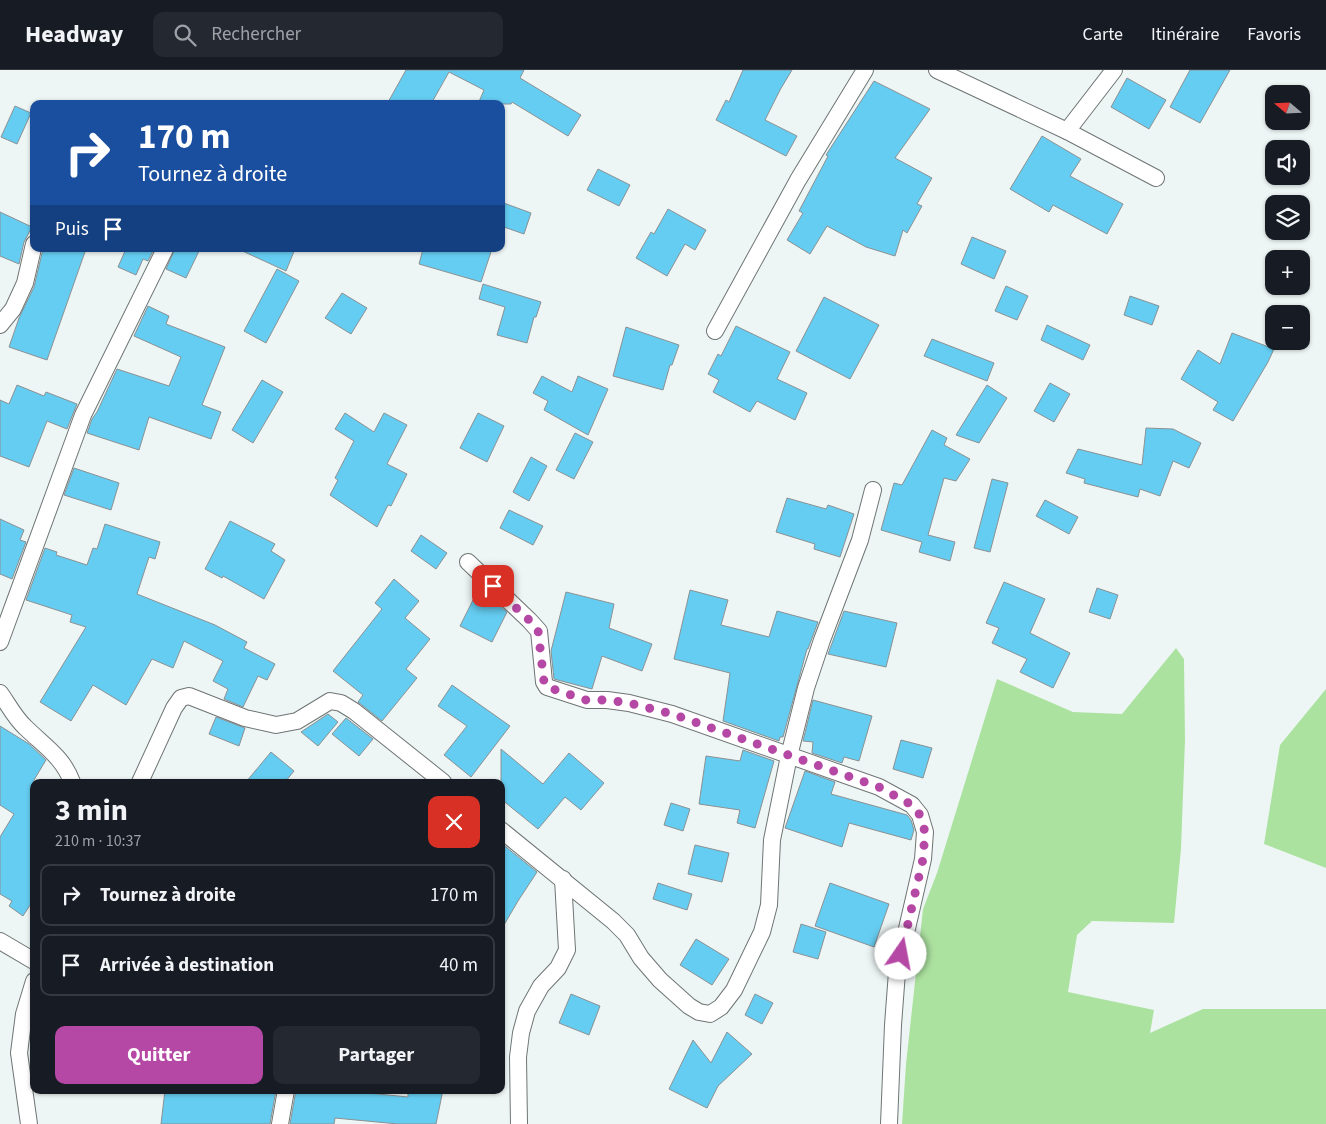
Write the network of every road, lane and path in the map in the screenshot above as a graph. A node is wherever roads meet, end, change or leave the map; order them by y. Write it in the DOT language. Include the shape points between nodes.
graph roads {
  1 [pos="865,70"];
  2 [pos="937,70"];
  3 [pos="1114,70"];
  4 [pos="1067,131"];
  5 [pos="1156,178"];
  6 [pos="32,252"];
  7 [pos="164,252"];
  8 [pos="0,325"];
  9 [pos="715,331"];
  10 [pos="873,490"];
  11 [pos="468,562"];
  12 [pos="0,642"];
  13 [pos="0,693"];
  14 [pos="789,756"];
  15 [pos="71,779"];
  16 [pos="141,779"];
  17 [pos="439,779"];
  18 [pos="505,833"];
  19 [pos="563,879"];
  20 [pos="0,941"];
  21 [pos="30,959"];
  22 [pos="30,994"];
  23 [pos="285,1094"];
  24 [pos="29,1124"];
  25 [pos="280,1124"];
  26 [pos="519,1124"];
  27 [pos="889,1124"];
  1 -- 9 [label="street" via="798,180"];
  2 -- 4 [label="street"];
  3 -- 4 [label="street"];
  4 -- 5 [label="street"];
  6 -- 8 [label="street" via="25,283 13,309"];
  7 -- 12 [label="street" via="83,415"];
  10 -- 14 [label="street" via="860,540 806,688"];
  11 -- 14 [label="street" via="538,630 547,687 586,700 629,703 672,714"];
  13 -- 15 [label="street" via="24,727 67,769"];
  14 -- 19 [label="street" via="772,840 769,905 762,932 734,990 721,1007 710,1014 689,1006 660,980 613,920"];
  14 -- 27 [label="street" via="879,787 912,805 920,815 925,832 923,859 897,972"];
  16 -- 17 [label="street" via="174,708 182,698 189,696 245,718 276,726 298,721 330,701 341,703"];
  18 -- 19 [label="street"];
  19 -- 26 [label="street" via="567,950 527,1011 518,1057"];
  20 -- 21 [label="street"];
  22 -- 24 [label="street" via="19,1053"];
  23 -- 25 [label="street"];
}
